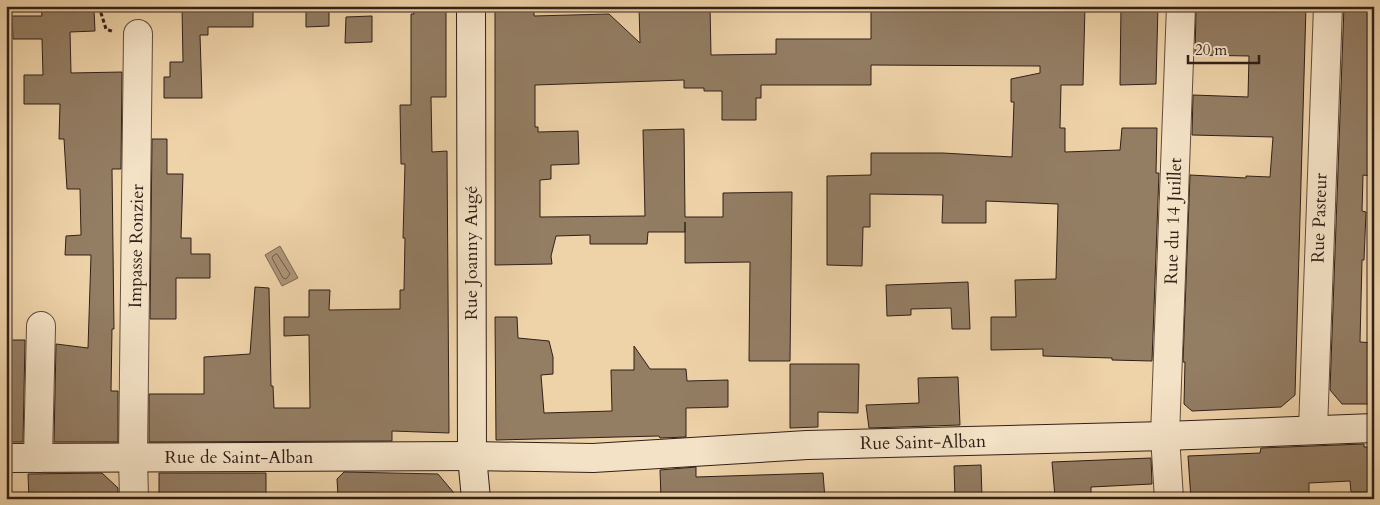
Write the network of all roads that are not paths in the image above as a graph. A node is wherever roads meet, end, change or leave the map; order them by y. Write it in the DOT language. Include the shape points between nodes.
graph roads {
  1 [pos="471,6"];
  2 [pos="1181,6"];
  3 [pos="1328,6"];
  4 [pos="138,34"];
  5 [pos="41,326"];
  6 [pos="1374,428"];
  7 [pos="1312,430"];
  8 [pos="1165,436"];
  9 [pos="472,456"];
  10 [pos="133,457"];
  11 [pos="6,458"];
  12 [pos="38,458"];
  13 [pos="134,499"];
  14 [pos="476,499"];
  15 [pos="1169,499"];
  1 -- 9 [label="street, Rue Joanny Augé"];
  2 -- 8 [label="street, Rue du 14 Juillet"];
  3 -- 7 [label="street, Rue Pasteur"];
  4 -- 10 [label="street, Impasse Ronzier"];
  5 -- 12 [label="street"];
  6 -- 7 [label="street, Rue Saint-Alban"];
  7 -- 8 [label="street, Rue Saint-Alban"];
  8 -- 9 [label="street, Rue Saint-Alban" via="807,445 593,458"];
  8 -- 15 [label="street, Rue du 14 Juillet"];
  9 -- 10 [label="street, Rue de Saint-Alban"];
  9 -- 14 [label="street, Rue Joanny Augé"];
  10 -- 12 [label="street, Rue de Saint-Alban"];
  10 -- 13 [label="street, Impasse Ronzier"];
  11 -- 12 [label="street, Rue de Saint-Alban"];
}
